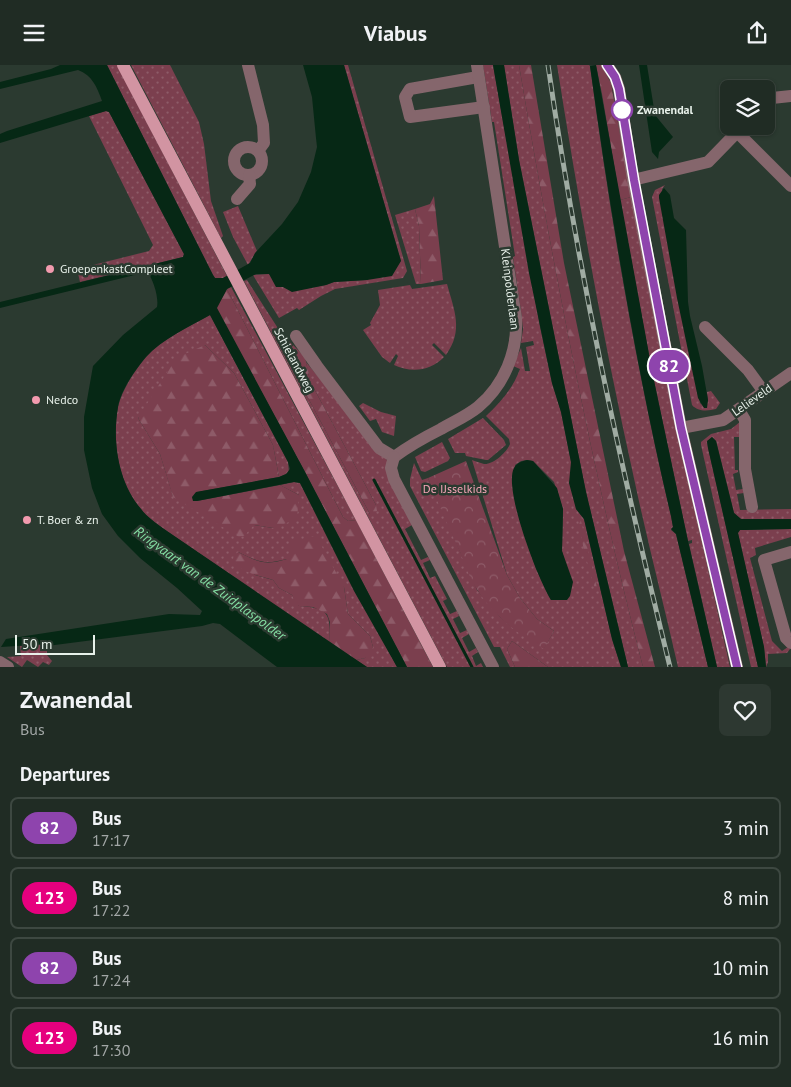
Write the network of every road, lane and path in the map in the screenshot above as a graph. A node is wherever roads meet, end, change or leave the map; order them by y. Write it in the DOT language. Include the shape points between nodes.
graph roads {
  1 [pos="123,65"];
  2 [pos="248,65"];
  3 [pos="607,65"];
  4 [pos="477,71"];
  5 [pos="791,96"];
  6 [pos="775,98"];
  7 [pos="484,107"];
  8 [pos="734,135"];
  9 [pos="745,135"];
  10 [pos="258,151"];
  11 [pos="249,175"];
  12 [pos="634,180"];
  13 [pos="791,186"];
  14 [pos="237,199"];
  15 [pos="705,327"];
  16 [pos="296,336"];
  17 [pos="791,373"];
  18 [pos="764,392"];
  19 [pos="739,410"];
  20 [pos="681,428"];
  21 [pos="394,457"];
  22 [pos="752,507"];
  23 [pos="791,552"];
  24 [pos="791,643"];
  25 [pos="0,662"];
  26 [pos="8,667"];
  27 [pos="440,667"];
  28 [pos="493,667"];
  29 [pos="737,667"];
  1 -- 27 [label="main road, Schielandweg"];
  2 -- 10 [label="street" via="263,125 264,143"];
  3 -- 12 [label="street" via="619,89"];
  4 -- 7 [label="street, Kleinpolderlaan"];
  4 -- 7 [label="street" via="410,89 405,97 410,117"];
  5 -- 6 [label="street"];
  7 -- 21 [label="street, Kleinpolderlaan" via="514,305 517,331 514,345 504,375 477,408"];
  8 -- 12 [label="street" via="708,162"];
  9 -- 13 [label="street"];
  10 -- 11 [label="street" via="262,164"];
  10 -- 11 [label="street" via="253,147 243,147 235,154 233,160 237,170"];
  11 -- 14 [label="street" via="250,184"];
  12 -- 20 [label="street"];
  15 -- 18 [label="street" via="748,370"];
  16 -- 21 [label="street" via="379,448"];
  17 -- 18 [label="street, Lelieveld"];
  18 -- 19 [label="street, Lelieveld"];
  19 -- 20 [label="street, Lelieveld" via="723,420"];
  19 -- 22 [label="street" via="745,421 745,469"];
  20 -- 29 [label="street"];
  21 -- 28 [label="street" via="391,468 394,479"];
  23 -- 24 [label="street" via="764,560 786,638"];
  25 -- 26 [label="street"];
}
